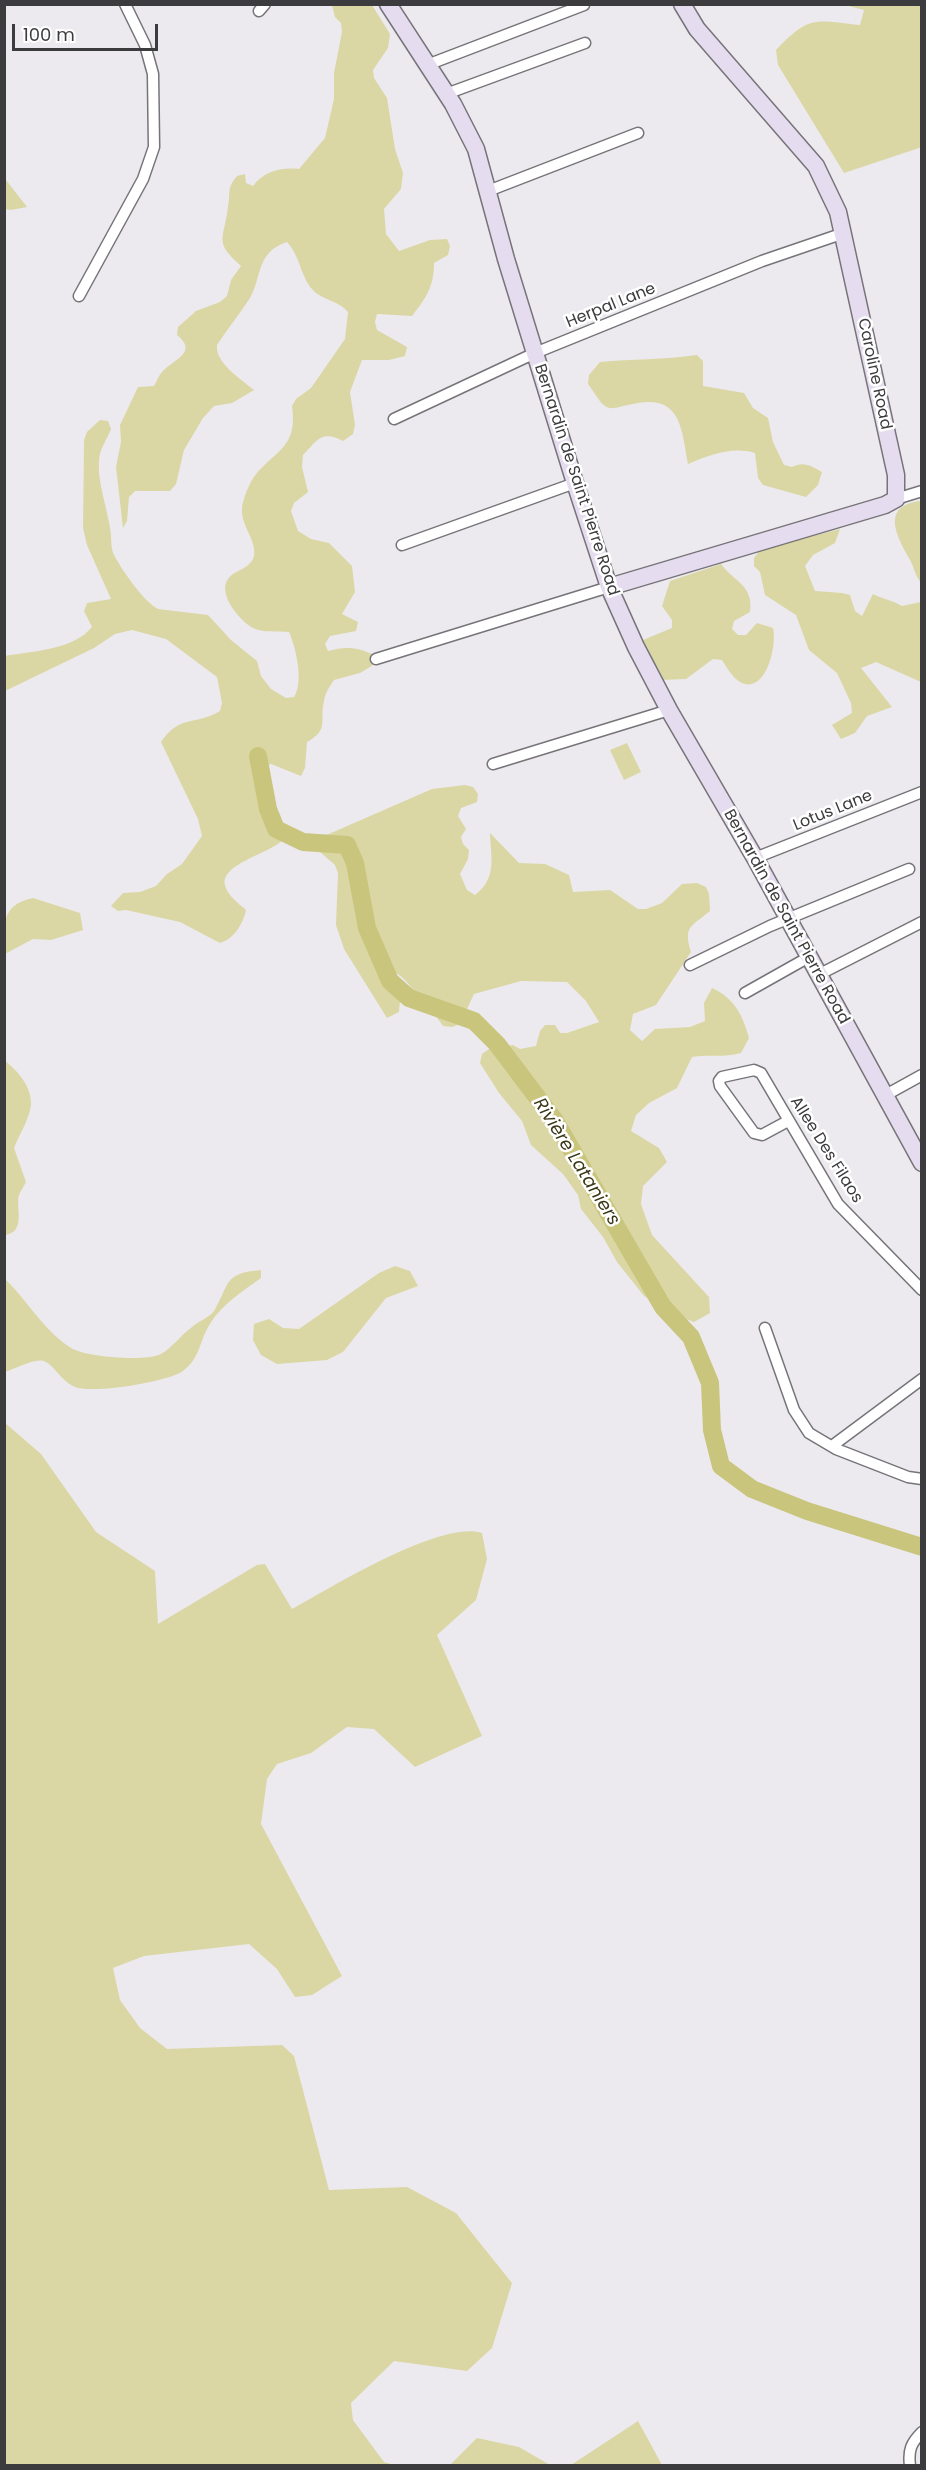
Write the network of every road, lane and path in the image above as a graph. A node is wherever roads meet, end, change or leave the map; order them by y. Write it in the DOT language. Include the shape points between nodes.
graph roads {
  1 [pos="125,4"];
  2 [pos="388,4"];
  3 [pos="682,4"];
  4 [pos="584,5"];
  5 [pos="585,43"];
  6 [pos="427,65"];
  7 [pos="446,94"];
  8 [pos="638,133"];
  9 [pos="488,191"];
  10 [pos="844,233"];
  11 [pos="79,296"];
  12 [pos="535,352"];
  13 [pos="394,419"];
  14 [pos="575,483"];
  15 [pos="921,491"];
  16 [pos="896,499"];
  17 [pos="402,545"];
  18 [pos="609,587"];
  19 [pos="376,659"];
  20 [pos="669,710"];
  21 [pos="493,764"];
  22 [pos="921,792"];
  23 [pos="755,858"];
  24 [pos="909,869"];
  25 [pos="789,920"];
  26 [pos="921,922"];
  27 [pos="809,957"];
  28 [pos="690,965"];
  29 [pos="818,975"];
  30 [pos="745,993"];
  31 [pos="921,1075"];
  32 [pos="884,1096"];
  33 [pos="788,1121"];
  34 [pos="921,1163"];
  35 [pos="921,1290"];
  36 [pos="765,1328"];
  37 [pos="921,1378"];
  38 [pos="832,1446"];
  39 [pos="921,1479"];
  40 [pos="921,2432"];
  41 [pos="910,2466"];
  1 -- 11 [label="street" via="145,45 153,74 154,147 143,179"];
  2 -- 6 [label="main road, Bernardin de Saint Pierre Road"];
  3 -- 10 [label="main road, Caroline Road" via="697,29 816,166"];
  4 -- 6 [label="street"];
  5 -- 7 [label="street"];
  6 -- 7 [label="main road, Bernardin de Saint Pierre Road"];
  7 -- 9 [label="main road, Bernardin de Saint Pierre Road" via="476,149"];
  8 -- 9 [label="street"];
  9 -- 12 [label="main road, Bernardin de Saint Pierre Road"];
  10 -- 12 [label="street, Herpal Lane" via="762,261"];
  10 -- 16 [label="main road, Caroline Road" via="896,476"];
  12 -- 13 [label="street, Herpal Lane"];
  12 -- 14 [label="main road, Bernardin de Saint Pierre Road"];
  14 -- 17 [label="street"];
  14 -- 18 [label="main road, Bernardin de Saint Pierre Road"];
  15 -- 16 [label="street"];
  16 -- 18 [label="main road"];
  18 -- 19 [label="street"];
  18 -- 20 [label="main road, Bernardin de Saint Pierre Road"];
  20 -- 21 [label="street"];
  20 -- 23 [label="main road, Bernardin de Saint Pierre Road"];
  22 -- 23 [label="street, Lotus Lane"];
  23 -- 25 [label="main road, Bernardin de Saint Pierre Road"];
  24 -- 25 [label="street"];
  25 -- 27 [label="main road, Bernardin de Saint Pierre Road"];
  25 -- 28 [label="street"];
  26 -- 29 [label="street"];
  27 -- 29 [label="main road, Bernardin de Saint Pierre Road"];
  27 -- 30 [label="street"];
  29 -- 32 [label="main road, Bernardin de Saint Pierre Road"];
  31 -- 32 [label="street"];
  32 -- 34 [label="main road, Bernardin de Saint Pierre Road"];
  33 -- 33 [label="street, Allee Des Filaos" via="761,1073 754,1070 722,1077 720,1086 754,1133 762,1135"];
  33 -- 35 [label="street, Allee Des Filaos" via="838,1204"];
  36 -- 38 [label="street" via="794,1410 809,1433"];
  37 -- 38 [label="street"];
  38 -- 39 [label="street"];
  40 -- 41 [label="street" via="909,2451"];
}
